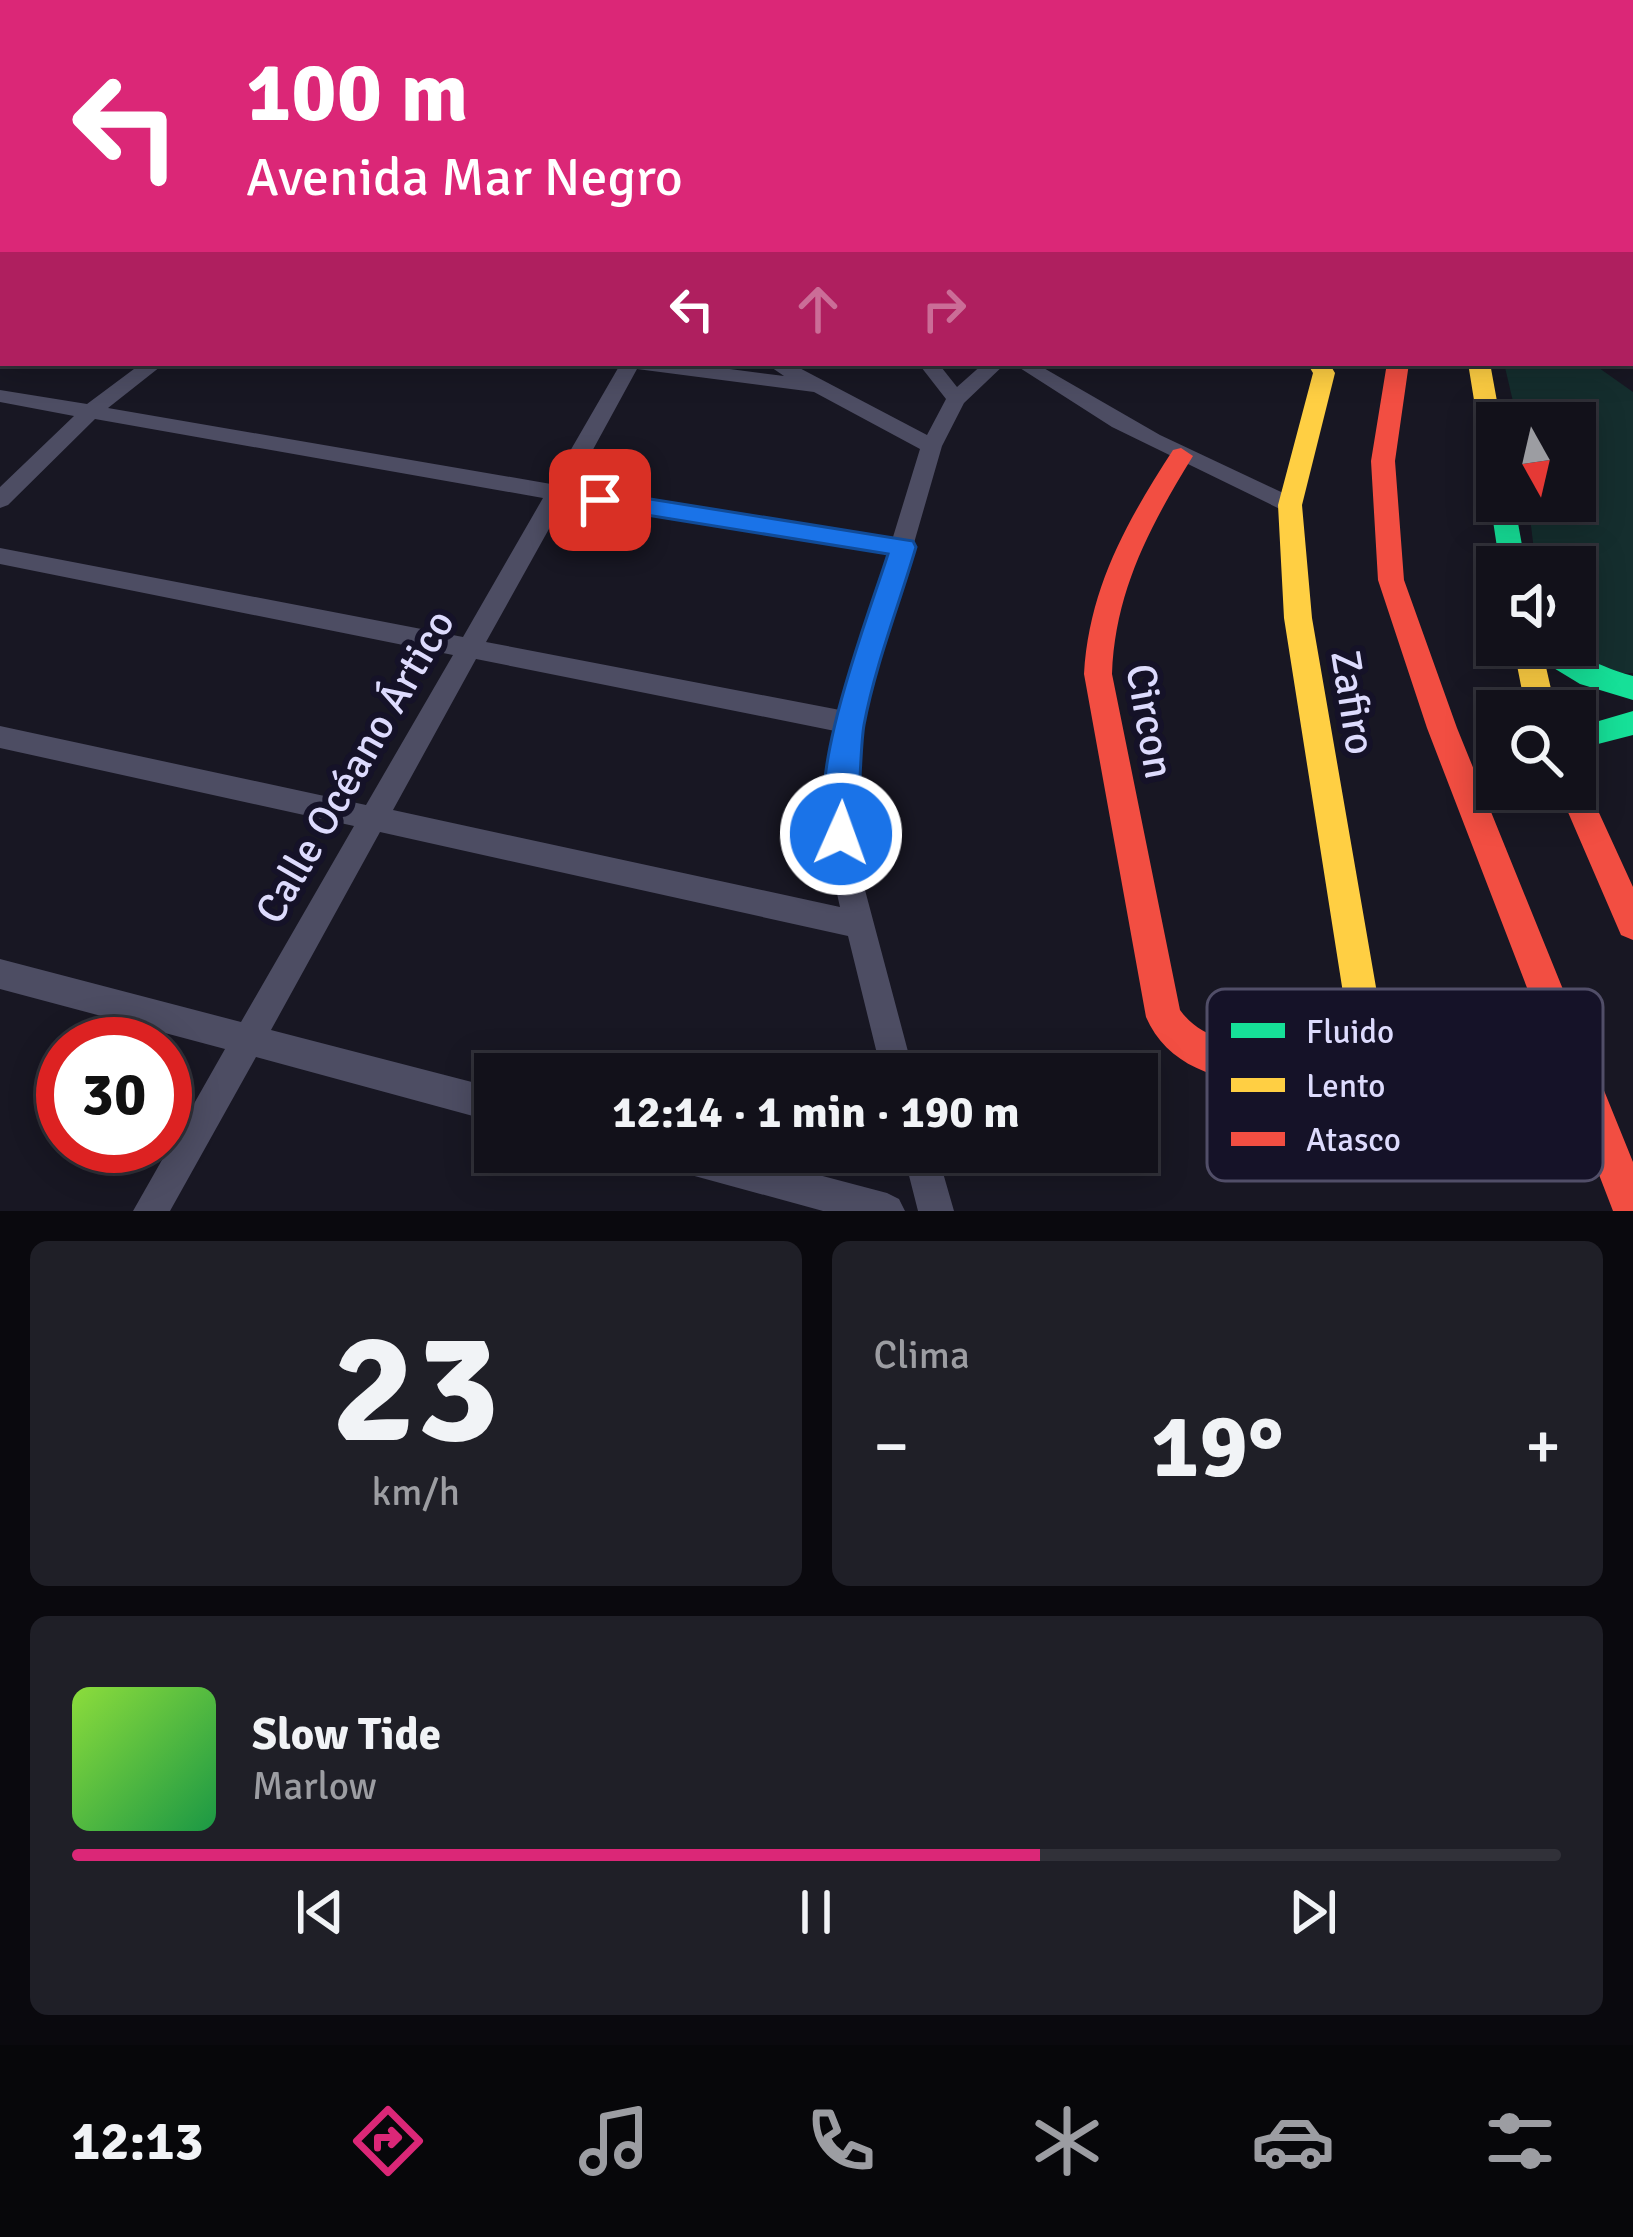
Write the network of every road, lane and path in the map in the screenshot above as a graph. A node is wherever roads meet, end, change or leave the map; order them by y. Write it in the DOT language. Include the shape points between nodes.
graph roads {
  1 [pos="151,366"];
  2 [pos="631,366"];
  3 [pos="657,366"];
  4 [pos="780,366"];
  5 [pos="930,366"];
  6 [pos="993,366"];
  7 [pos="1026,366"];
  8 [pos="1320,366"];
  9 [pos="1398,366"];
  10 [pos="1480,366"];
  11 [pos="815,386"];
  12 [pos="0,396"];
  13 [pos="956,399"];
  14 [pos="1486,402"];
  15 [pos="90,412"];
  16 [pos="931,446"];
  17 [pos="1181,456"];
  18 [pos="557,494"];
  19 [pos="0,500"];
  20 [pos="1290,505"];
  21 [pos="903,547"];
  22 [pos="0,556"];
  23 [pos="469,648"];
  24 [pos="1574,666"];
  25 [pos="1633,688"];
  26 [pos="849,723"];
  27 [pos="1633,723"];
  28 [pos="1596,732"];
  29 [pos="0,737"];
  30 [pos="1582,810"];
  31 [pos="372,820"];
  32 [pos="856,924"];
  33 [pos="1633,924"];
  34 [pos="0,974"];
  35 [pos="1359,989"];
  36 [pos="1545,989"];
  37 [pos="248,1038"];
  38 [pos="892,1053"];
  39 [pos="1207,1053"];
  40 [pos="474,1099"];
  41 [pos="1603,1114"];
  42 [pos="1633,1128"];
  43 [pos="1603,1133"];
  44 [pos="747,1173"];
  45 [pos="926,1173"];
  46 [pos="1631,1199"];
  47 [pos="151,1211"];
  48 [pos="887,1211"];
  49 [pos="936,1211"];
  1 -- 15 [label="street"];
  2 -- 18 [label="street, Calle Océano Ártico"];
  3 -- 11 [label="street"];
  4 -- 11 [label="street"];
  5 -- 13 [label="street"];
  6 -- 13 [label="street"];
  7 -- 17 [label="street"];
  8 -- 20 [label="main road, Zafiro"];
  9 -- 36 [label="main road" via="1383,461 1391,580"];
  10 -- 14 [label="main road"];
  11 -- 16 [label="street"];
  12 -- 15 [label="street"];
  13 -- 16 [label="street"];
  15 -- 18 [label="street"];
  15 -- 19 [label="street"];
  16 -- 21 [label="street"];
  17 -- 20 [label="street"];
  17 -- 39 [label="main road, Circon" via="1125,548 1100,603 1095,639 1164,1017"];
  18 -- 21 [label="street"];
  18 -- 23 [label="street, Calle Océano Ártico"];
  20 -- 35 [label="main road, Zafiro" via="1298,618"];
  21 -- 26 [label="street"];
  22 -- 23 [label="street"];
  23 -- 26 [label="street"];
  23 -- 31 [label="street, Calle Océano Ártico"];
  24 -- 25 [label="main road"];
  26 -- 32 [label="street" via="839,808"];
  27 -- 28 [label="main road"];
  29 -- 31 [label="street"];
  30 -- 33 [label="main road"];
  31 -- 32 [label="street"];
  31 -- 37 [label="street, Calle Océano Ártico"];
  32 -- 38 [label="street"];
  34 -- 37 [label="street"];
  37 -- 40 [label="street"];
  37 -- 47 [label="street, Calle Océano Ártico"];
  41 -- 42 [label="main road"];
  43 -- 46 [label="main road"];
  44 -- 48 [label="street"];
  45 -- 49 [label="street"];
}
